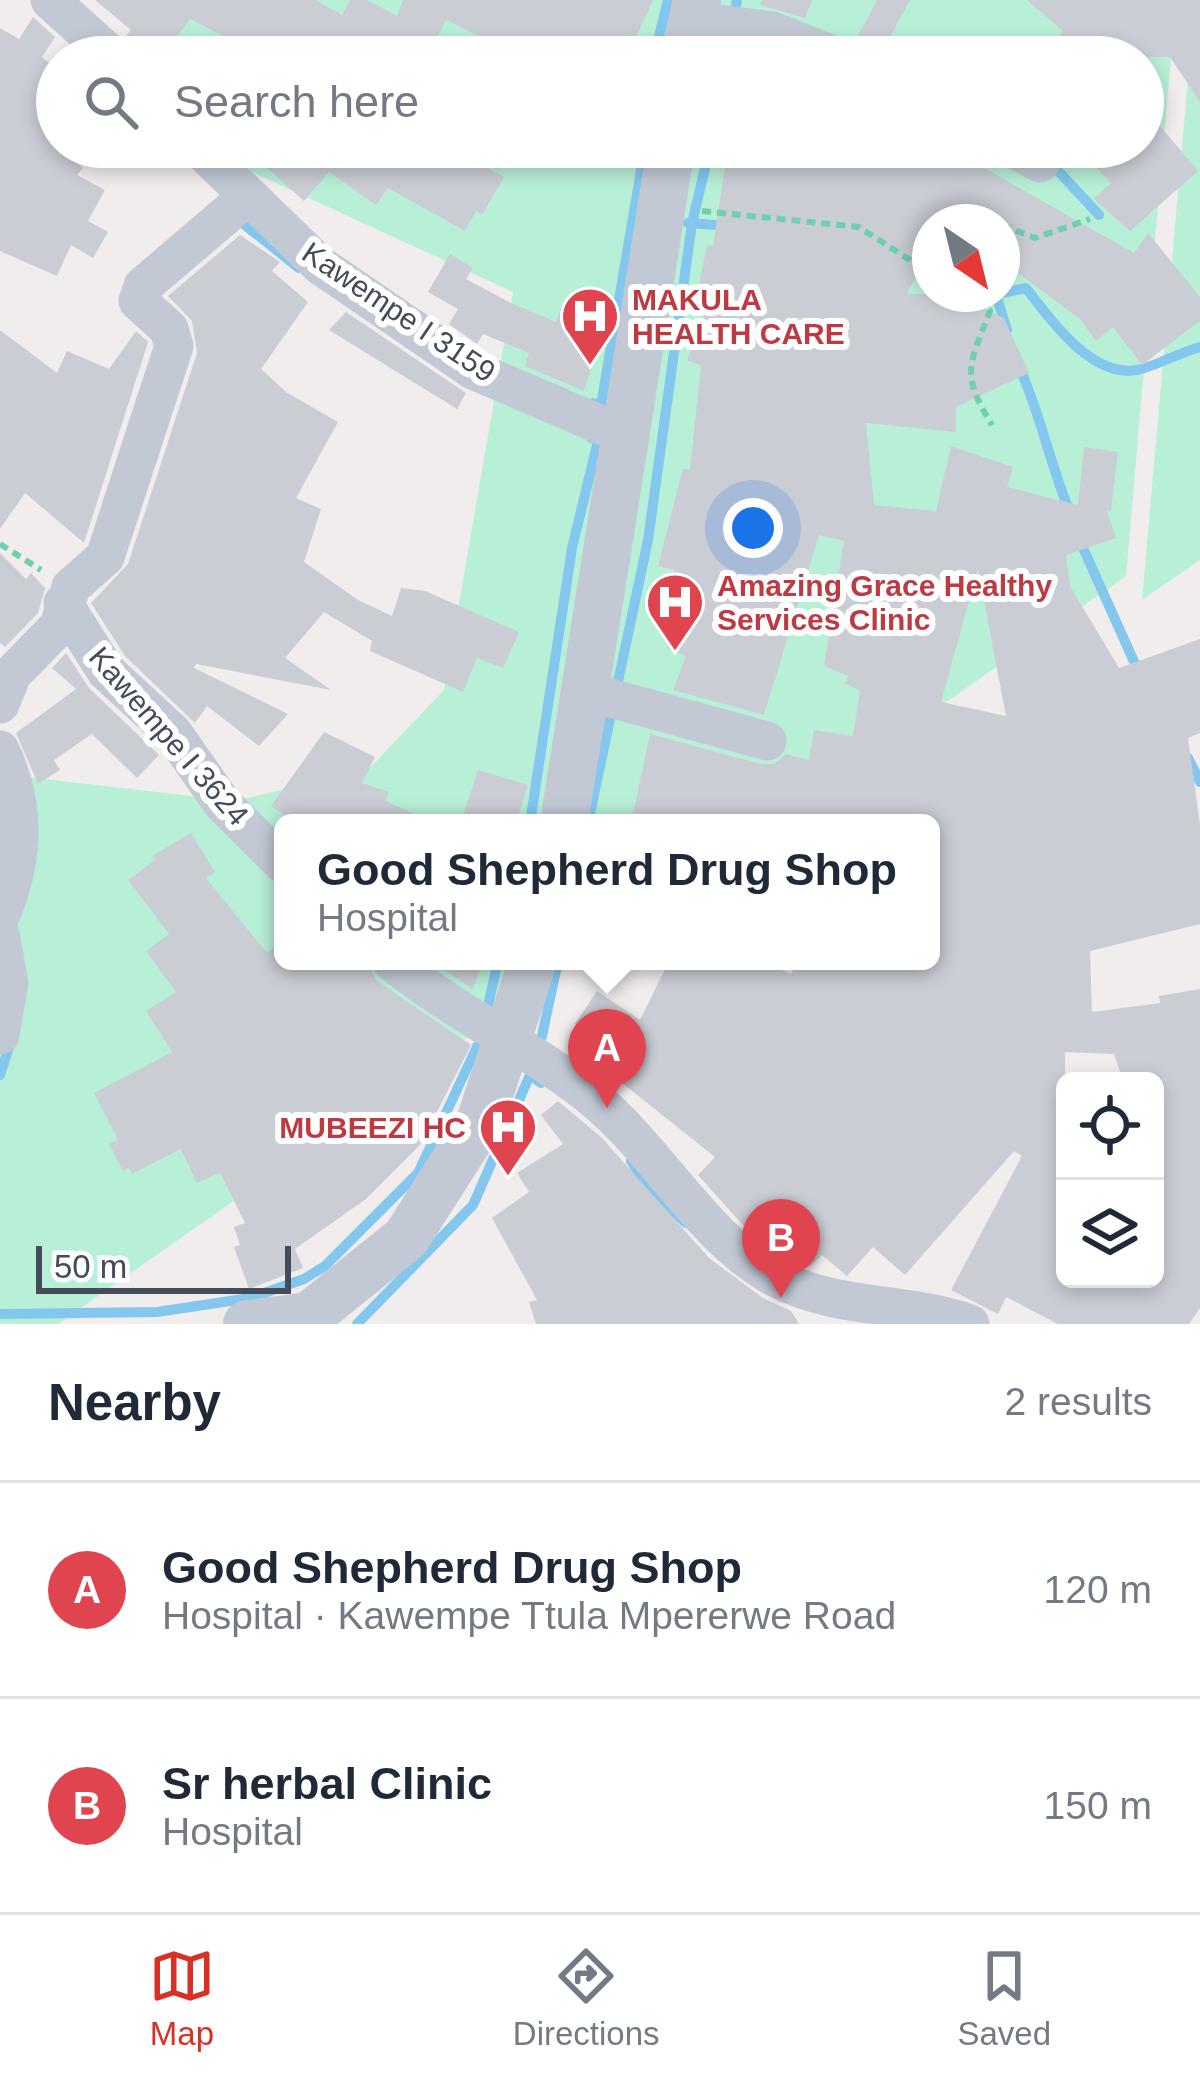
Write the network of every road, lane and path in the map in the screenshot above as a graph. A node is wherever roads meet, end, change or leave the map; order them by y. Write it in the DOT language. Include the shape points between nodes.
graph roads {
  1 [pos="50,0"];
  2 [pos="691,26"];
  3 [pos="90,36"];
  4 [pos="785,36"];
  5 [pos="218,168"];
  6 [pos="668,168"];
  7 [pos="246,198"];
  8 [pos="662,208"];
  9 [pos="1090,219"];
  10 [pos="1020,232"];
  11 [pos="912,261"];
  12 [pos="989,312"];
  13 [pos="992,425"];
  14 [pos="627,436"];
  15 [pos="0,544"];
  16 [pos="63,603"];
  17 [pos="585,692"];
  18 [pos="0,704"];
  19 [pos="767,741"];
  20 [pos="0,750"];
  21 [pos="565,814"];
  22 [pos="274,855"];
  23 [pos="0,917"];
  24 [pos="0,934"];
  25 [pos="402,970"];
  26 [pos="530,970"];
  27 [pos="0,1035"];
  28 [pos="511,1040"];
  29 [pos="310,1320"];
  30 [pos="247,1324"];
  31 [pos="970,1324"];
  1 -- 3 [label="street"];
  2 -- 4 [label="street"];
  5 -- 7 [label="street, Kawempe I 3159"];
  6 -- 8 [label="street"];
  7 -- 14 [label="street, Kawempe I 3159" via="321,266 473,370"];
  7 -- 16 [label="street" via="143,286 138,302 170,329 174,346 105,556"];
  8 -- 11 [label="path" via="859,226"];
  8 -- 14 [label="street"];
  9 -- 10 [label="path" via="1035,238"];
  12 -- 13 [label="path" via="970,388"];
  14 -- 17 [label="street"];
  15 -- 16 [label="path" via="40,568"];
  16 -- 18 [label="street" via="59,626 12,674"];
  16 -- 22 [label="street, Kawempe I 3624" via="106,671 173,733 222,803"];
  17 -- 19 [label="street"];
  17 -- 21 [label="street"];
  20 -- 23 [label="street" via="22,811"];
  24 -- 27 [label="street" via="9,983"];
  25 -- 28 [label="street"];
  26 -- 28 [label="street"];
  28 -- 29 [label="street" via="480,1122 428,1208 392,1251"];
  28 -- 31 [label="street" via="596,1101 708,1222 770,1275 808,1293"];
  29 -- 30 [label="street"];
}
